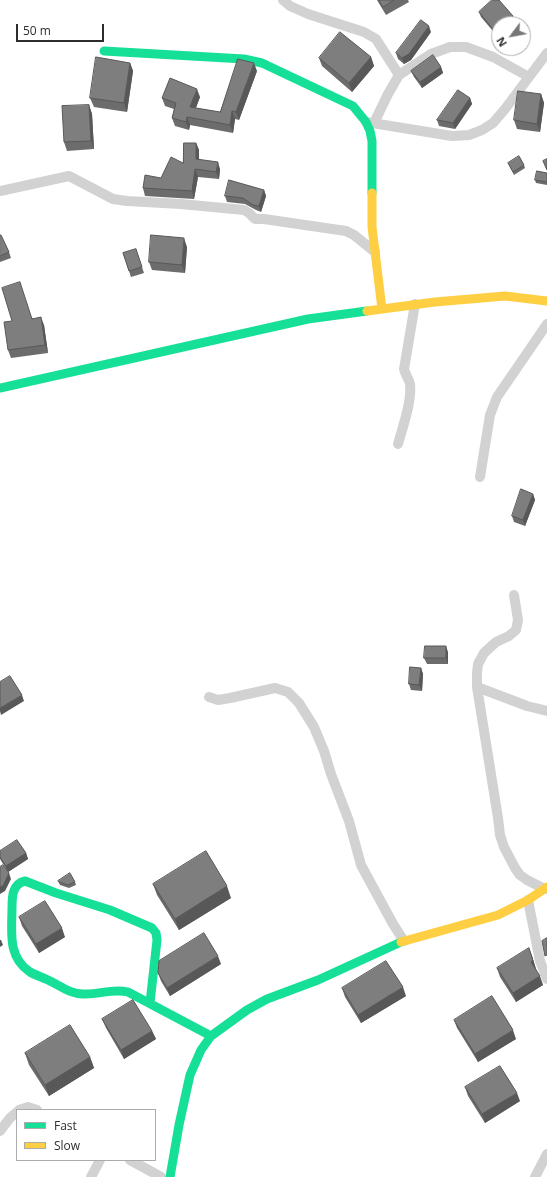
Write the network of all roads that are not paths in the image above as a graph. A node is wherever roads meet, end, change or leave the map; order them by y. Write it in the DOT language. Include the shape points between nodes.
graph roads {
  1 [pos="283,0"];
  2 [pos="104,51"];
  3 [pos="547,53"];
  4 [pos="399,75"];
  5 [pos="529,77"];
  6 [pos="370,123"];
  7 [pos="0,192"];
  8 [pos="375,252"];
  9 [pos="547,301"];
  10 [pos="415,304"];
  11 [pos="382,309"];
  12 [pos="547,324"];
  13 [pos="0,388"];
  14 [pos="398,444"];
  15 [pos="480,477"];
  16 [pos="514,595"];
  17 [pos="477,687"];
  18 [pos="210,697"];
  19 [pos="547,711"];
  20 [pos="546,888"];
  21 [pos="528,900"];
  22 [pos="404,941"];
  23 [pos="547,979"];
  24 [pos="150,1003"];
  25 [pos="211,1036"];
  26 [pos="22,1109"];
  27 [pos="34,1109"];
  28 [pos="16,1113"];
  29 [pos="0,1131"];
  30 [pos="547,1154"];
  31 [pos="99,1161"];
  32 [pos="132,1161"];
  33 [pos="90,1177"];
  34 [pos="161,1177"];
  35 [pos="170,1177"];
  36 [pos="535,1177"];
  1 -- 4 [label="street" via="308,14 364,32 376,39"];
  2 -- 6 [label="street" via="244,59 262,63 340,99 352,106"];
  3 -- 5 [label="street"];
  4 -- 5 [label="street" via="431,54 450,47 466,47 493,57"];
  4 -- 6 [label="street"];
  5 -- 6 [label="street" via="493,123 469,135 452,136"];
  6 -- 8 [label="street" via="372,227"];
  7 -- 8 [label="street" via="69,176 113,199 244,210 255,219 346,231"];
  8 -- 11 [label="street"];
  9 -- 10 [label="street" via="505,296"];
  10 -- 11 [label="street"];
  10 -- 14 [label="street" via="404,369 410,382 409,396"];
  11 -- 13 [label="street" via="308,319"];
  12 -- 15 [label="street" via="497,397 490,415"];
  16 -- 17 [label="street" via="518,620 516,630 484,653 478,664"];
  17 -- 19 [label="street"];
  17 -- 20 [label="street" via="500,836 520,875"];
  18 -- 22 [label="street" via="218,700 275,688 288,692 299,703 314,727 324,751 349,821 361,865"];
  20 -- 21 [label="street"];
  21 -- 22 [label="street" via="498,915"];
  21 -- 23 [label="street" via="540,961"];
  22 -- 25 [label="street" via="318,980 267,999"];
  24 -- 24 [label="street" via="157,940 152,928 110,910 25,881 16,884 11,931 13,951 17,960 26,969 81,995 116,989 129,992"];
  24 -- 25 [label="street"];
  25 -- 35 [label="street" via="201,1050 190,1075"];
  26 -- 27 [label="street"];
  28 -- 29 [label="street"];
  30 -- 36 [label="street"];
  31 -- 33 [label="street"];
  32 -- 34 [label="street"];
}
